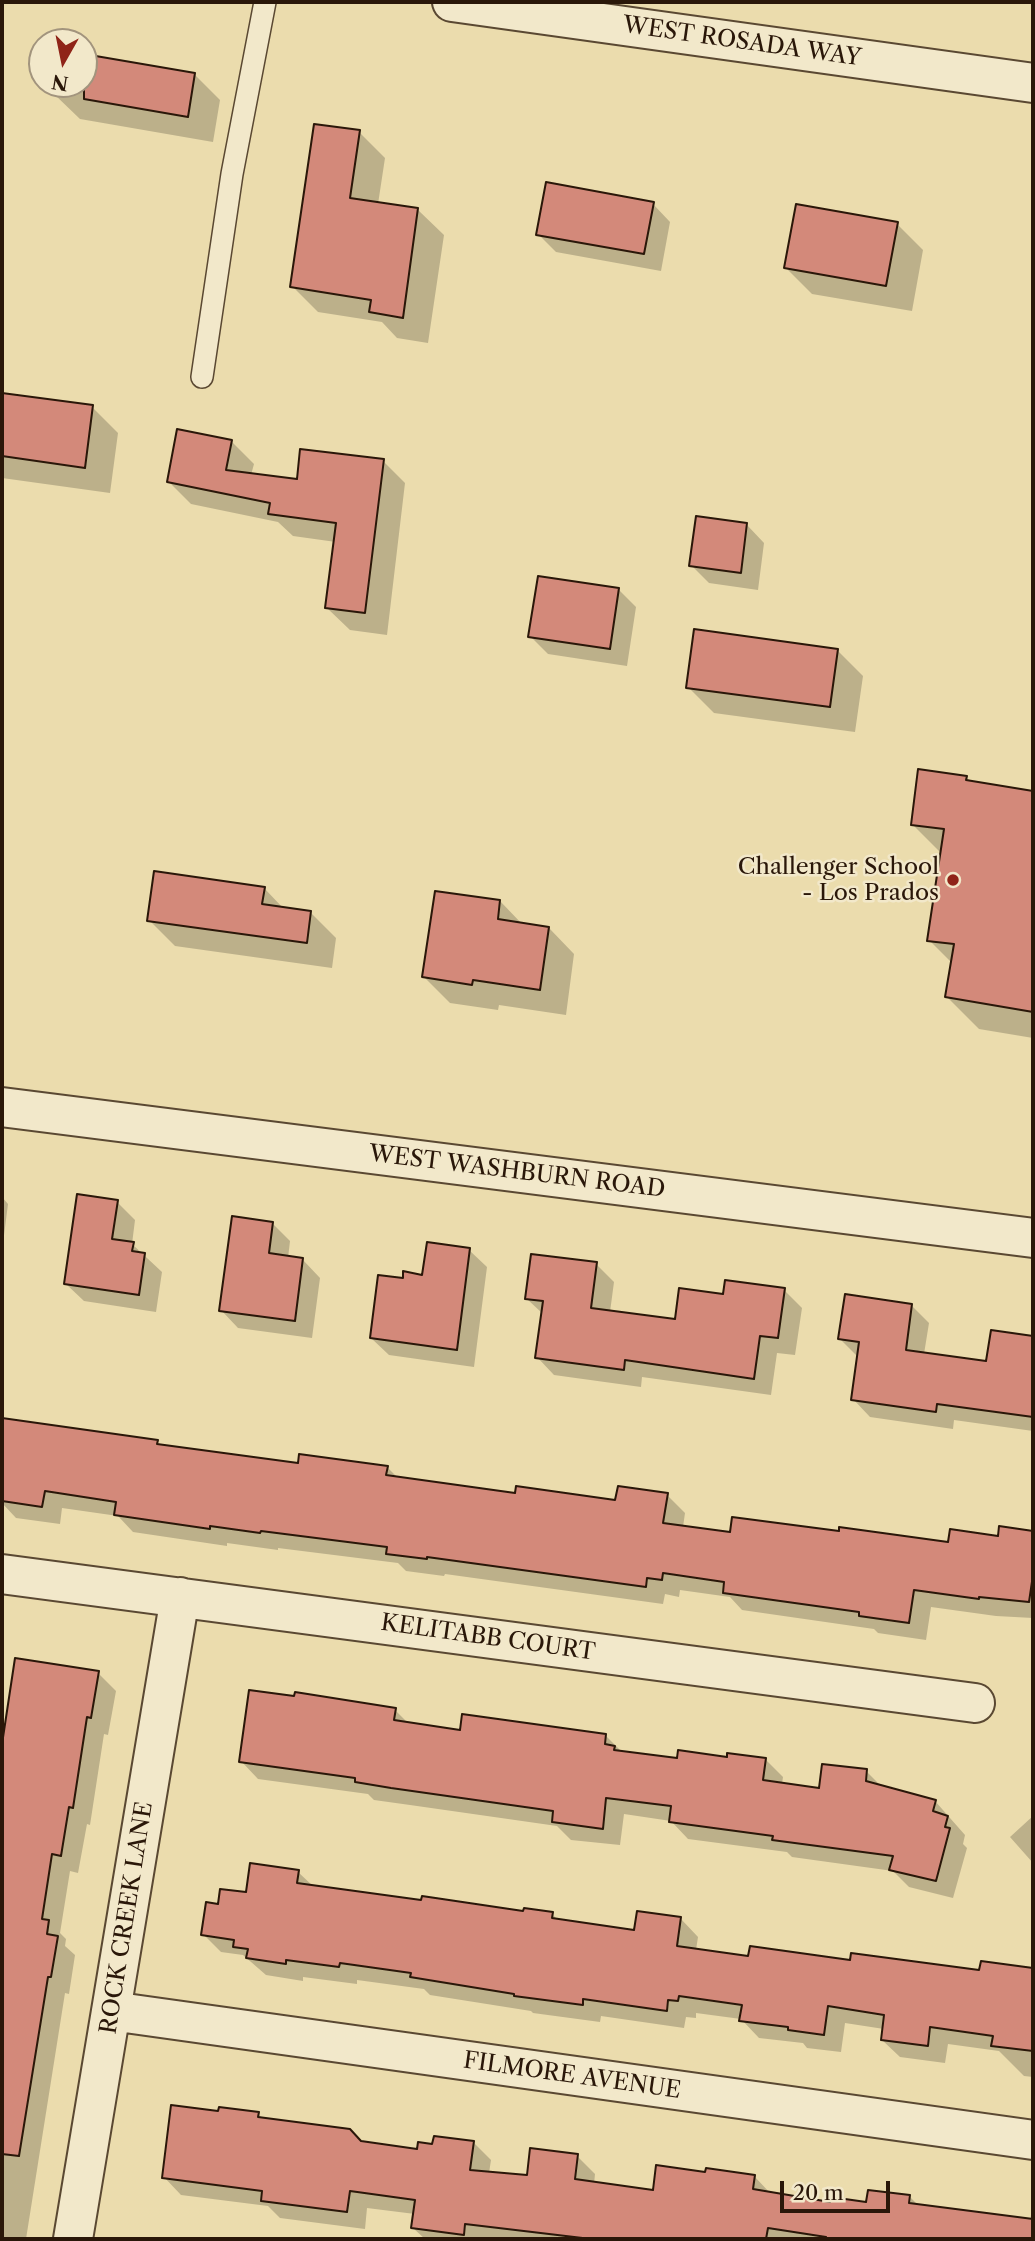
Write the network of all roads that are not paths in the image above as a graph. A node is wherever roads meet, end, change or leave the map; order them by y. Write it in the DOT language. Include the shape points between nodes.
graph roads {
  1 [pos="265,2"];
  2 [pos="457,2"];
  3 [pos="1033,83"];
  4 [pos="202,377"];
  5 [pos="2,1107"];
  6 [pos="1033,1238"];
  7 [pos="2,1574"];
  8 [pos="180,1597"];
  9 [pos="975,1703"];
  10 [pos="111,2011"];
  11 [pos="1033,2140"];
  12 [pos="73,2239"];
  1 -- 4 [label="lane" via="232,174"];
  2 -- 3 [label="street, WEST ROSADA WAY"];
  5 -- 6 [label="street, WEST WASHBURN ROAD"];
  7 -- 8 [label="street, KELITABB COURT"];
  8 -- 9 [label="street, KELITABB COURT"];
  8 -- 10 [label="street, ROCK CREEK LANE"];
  10 -- 11 [label="street, FILMORE AVENUE"];
  10 -- 12 [label="street, ROCK CREEK LANE"];
}
